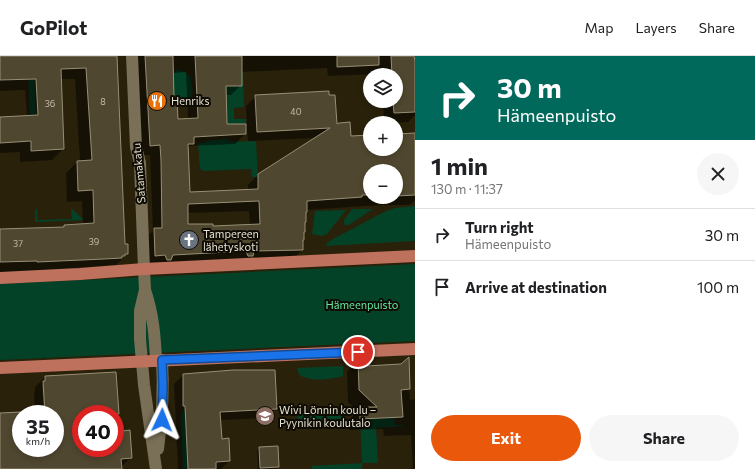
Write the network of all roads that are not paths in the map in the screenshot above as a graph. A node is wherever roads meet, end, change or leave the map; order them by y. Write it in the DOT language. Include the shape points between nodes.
graph roads {
  1 [pos="132,56"];
  2 [pos="415,256"];
  3 [pos="144,268"];
  4 [pos="0,278"];
  5 [pos="145,290"];
  6 [pos="415,349"];
  7 [pos="159,361"];
  8 [pos="142,362"];
  9 [pos="0,368"];
  10 [pos="156,466"];
  1 -- 3 [label="street, Satamakatu"];
  2 -- 3 [label="main road"];
  3 -- 4 [label="main road"];
  3 -- 5 [label="street, Satamakatu"];
  5 -- 7 [label="street, Satamakatu" via="151,310"];
  5 -- 8 [label="street, Satamakatu" via="140,311"];
  6 -- 7 [label="main road"];
  7 -- 8 [label="main road"];
  7 -- 10 [label="street, Satamakatu" via="163,385 162,420"];
  8 -- 9 [label="main road"];
  8 -- 10 [label="street, Satamakatu"];
}
